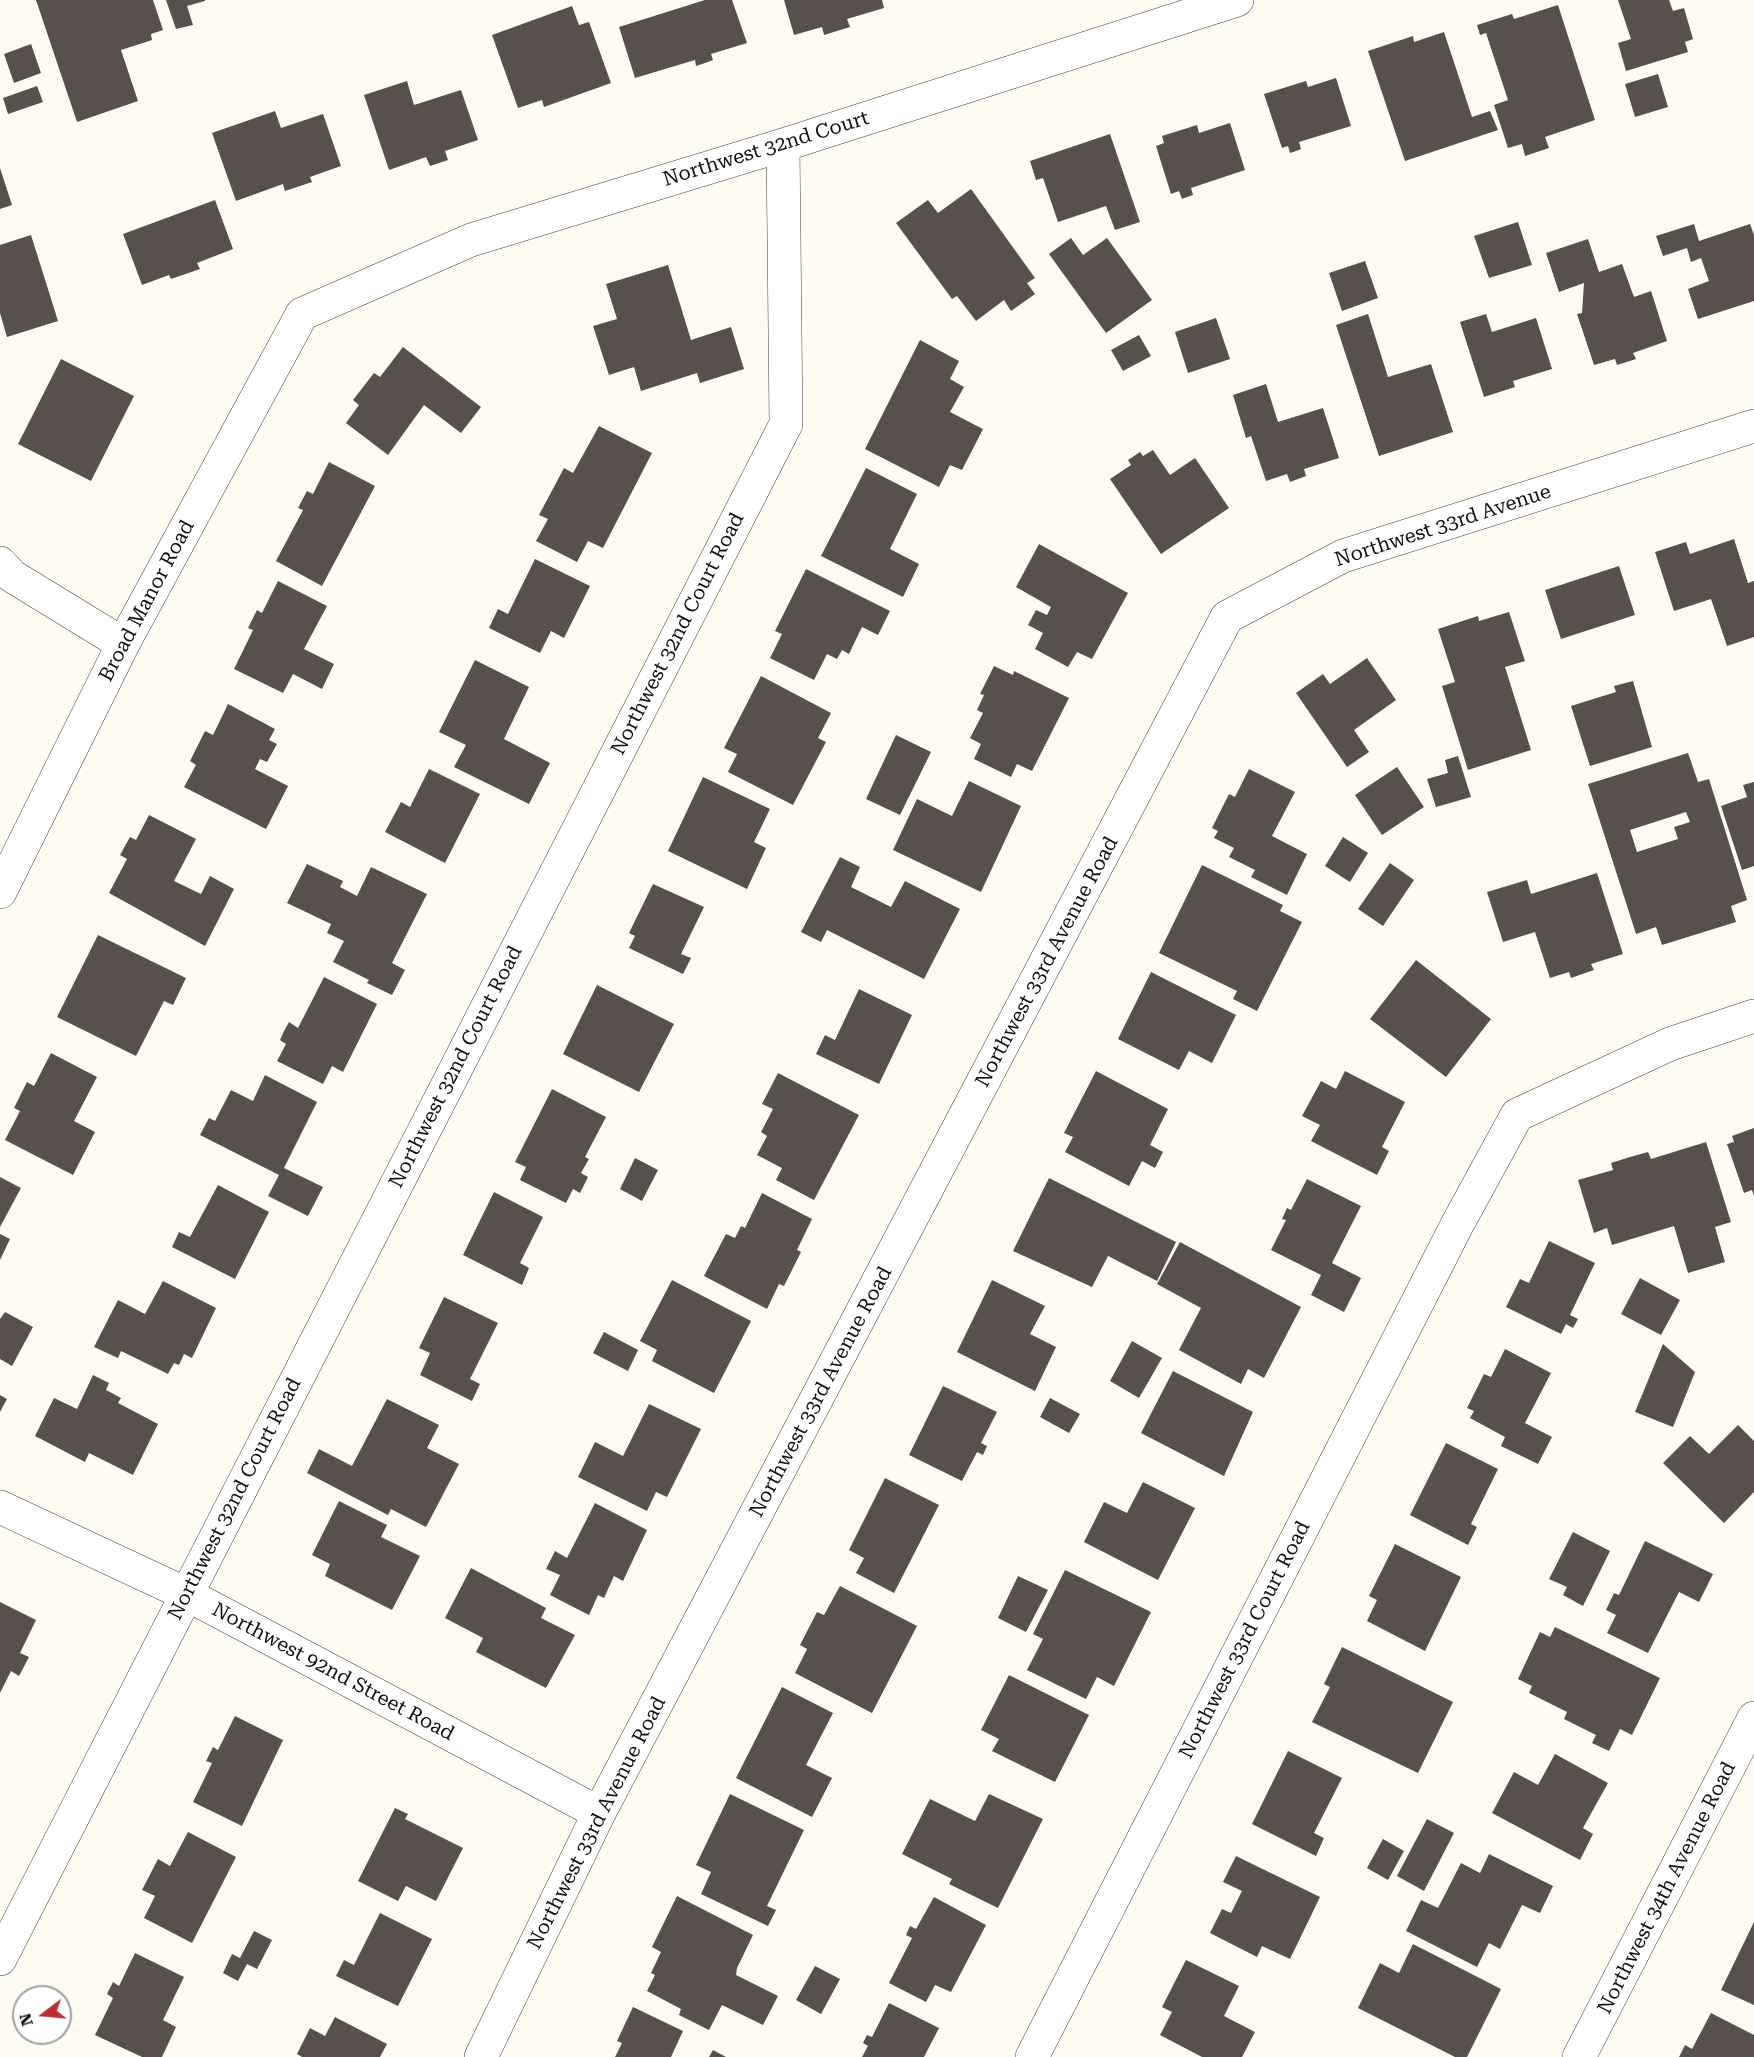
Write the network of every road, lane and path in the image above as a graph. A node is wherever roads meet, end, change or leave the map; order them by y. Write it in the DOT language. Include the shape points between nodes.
graph roads {
  1 [pos="1237,0"];
  2 [pos="783,145"];
  3 [pos="302,315"];
  4 [pos="1754,426"];
  5 [pos="0,563"];
  6 [pos="123,644"];
  7 [pos="1169,731"];
  8 [pos="0,892"];
  9 [pos="1754,1016"];
  10 [pos="0,1507"];
  11 [pos="186,1594"];
  12 [pos="1754,1718"];
  13 [pos="599,1813"];
  14 [pos="0,1959"];
  15 [pos="481,2057"];
  16 [pos="1032,2057"];
  17 [pos="1579,2057"];
  1 -- 2 [label="street, Northwest 32nd Court"];
  2 -- 3 [label="street, Northwest 32nd Court" via="471,240"];
  2 -- 11 [label="street, Northwest 32nd Court Road" via="786,424"];
  3 -- 6 [label="street, Broad Manor Road"];
  4 -- 7 [label="street, Northwest 33rd Avenue" via="1343,556 1227,617"];
  5 -- 6 [label="street" via="12,576"];
  6 -- 8 [label="street, Broad Manor Road"];
  7 -- 13 [label="street, Northwest 33rd Avenue Road"];
  9 -- 16 [label="street, Northwest 33rd Court Road" via="1670,1044 1517,1115 1458,1223"];
  10 -- 11 [label="street, Northwest 92nd Street Road"];
  11 -- 13 [label="street, Northwest 92nd Street Road"];
  11 -- 14 [label="street, Northwest 32nd Court Road"];
  12 -- 17 [label="street, Northwest 34th Avenue Road"];
  13 -- 15 [label="street, Northwest 33rd Avenue Road"];
}
